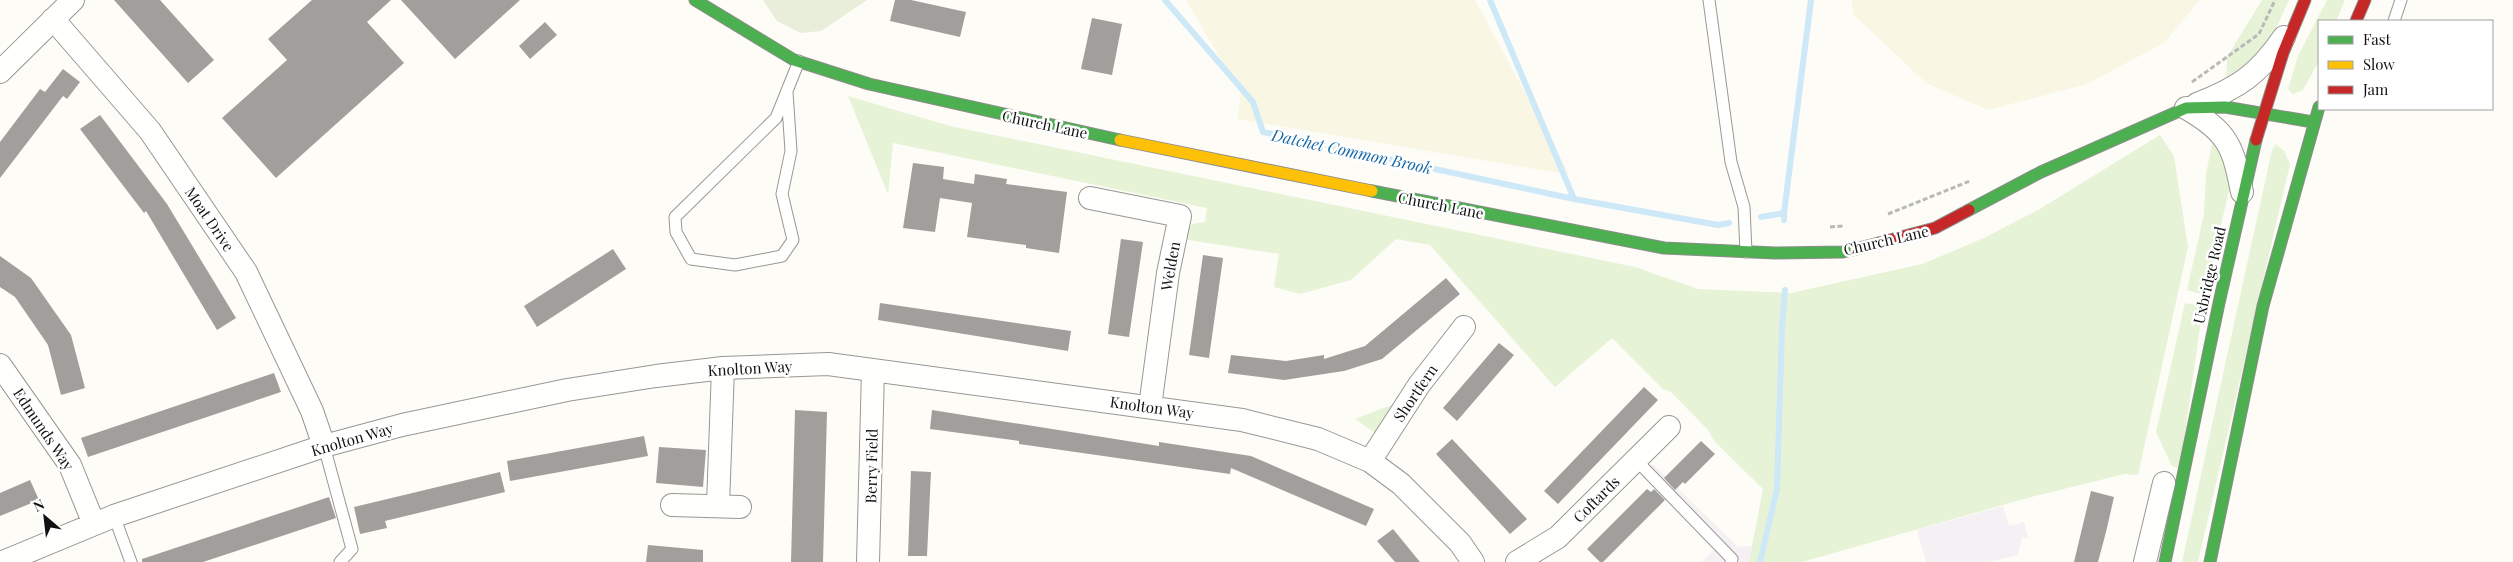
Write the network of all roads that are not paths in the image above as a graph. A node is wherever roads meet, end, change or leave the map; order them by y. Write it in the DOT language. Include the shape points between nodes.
graph roads {
  1 [pos="73,0"];
  2 [pos="695,0"];
  3 [pos="1709,0"];
  4 [pos="2305,0"];
  5 [pos="2365,0"];
  6 [pos="2402,0"];
  7 [pos="730,7"];
  8 [pos="53,19"];
  9 [pos="2356,20"];
  10 [pos="2394,20"];
  11 [pos="2293,23"];
  12 [pos="740,28"];
  13 [pos="799,61"];
  14 [pos="0,72"];
  15 [pos="788,92"];
  16 [pos="2186,108"];
  17 [pos="2318,110"];
  18 [pos="2262,111"];
  19 [pos="2313,122"];
  20 [pos="2242,197"];
  21 [pos="1090,198"];
  22 [pos="1746,252"];
  23 [pos="1464,327"];
  24 [pos="0,365"];
  25 [pos="723,368"];
  26 [pos="873,370"];
  27 [pos="1150,407"];
  28 [pos="1669,427"];
  29 [pos="324,446"];
  30 [pos="1636,460"];
  31 [pos="1370,462"];
  32 [pos="2164,483"];
  33 [pos="672,505"];
  34 [pos="718,505"];
  35 [pos="740,507"];
  36 [pos="104,520"];
  37 [pos="3,562"];
  38 [pos="131,562"];
  39 [pos="340,562"];
  40 [pos="868,562"];
  41 [pos="1473,562"];
  42 [pos="1517,562"];
  43 [pos="1731,562"];
  44 [pos="2146,562"];
  45 [pos="2164,562"];
  46 [pos="2210,562"];
  1 -- 8 [label="street"];
  2 -- 12 [label="street, Church Lane"];
  3 -- 22 [label="lane" via="1731,162 1744,207"];
  4 -- 11 [label="street, Uxbridge Road"];
  5 -- 9 [label="street"];
  6 -- 10 [label="lane"];
  7 -- 12 [label="lane"];
  8 -- 14 [label="street"];
  8 -- 29 [label="street, Moat Drive" via="150,131 246,272 312,412"];
  11 -- 16 [label="street, Church Lane" via="2254,74 2231,90"];
  11 -- 18 [label="street, Uxbridge Road"];
  12 -- 13 [label="street, Church Lane"];
  13 -- 15 [label="lane"];
  13 -- 22 [label="street, Church Lane" via="869,84 1287,175 1664,248"];
  15 -- 15 [label="lane" via="776,118 675,216 676,232 691,259 735,265 782,256 792,240 782,194 791,151"];
  16 -- 18 [label="street, Church Lane" via="2226,107"];
  16 -- 20 [label="street" via="2212,123 2226,140 2236,159"];
  16 -- 22 [label="street, Church Lane" via="2041,172 1935,228 1842,252"];
  17 -- 19 [label="street"];
  18 -- 19 [label="street, Church Lane"];
  18 -- 20 [label="street, Uxbridge Road"];
  19 -- 46 [label="street" via="2263,306"];
  20 -- 45 [label="street, Uxbridge Road"];
  21 -- 27 [label="street, Welden" via="1180,216 1168,273"];
  23 -- 31 [label="street, Shortfern" via="1420,384"];
  24 -- 36 [label="street, Edmunds Way"];
  25 -- 26 [label="street, Knolton Way" via="828,364"];
  25 -- 29 [label="street, Knolton Way" via="567,390 402,425"];
  25 -- 34 [label="street"];
  26 -- 27 [label="street, Knolton Way"];
  26 -- 40 [label="street, Berry Field"];
  27 -- 31 [label="street, Knolton Way" via="1242,420 1309,436"];
  28 -- 30 [label="street, Coftards"];
  29 -- 36 [label="street, Knolton Way"];
  29 -- 39 [label="lane" via="352,549"];
  30 -- 42 [label="street, Coftards" via="1558,537"];
  30 -- 43 [label="lane" via="1732,559"];
  31 -- 41 [label="street, Knolton Way" via="1401,484 1460,543"];
  32 -- 44 [label="street"];
  33 -- 34 [label="street"];
  34 -- 35 [label="street"];
  36 -- 37 [label="street, Knolton Way"];
  36 -- 38 [label="lane"];
}
